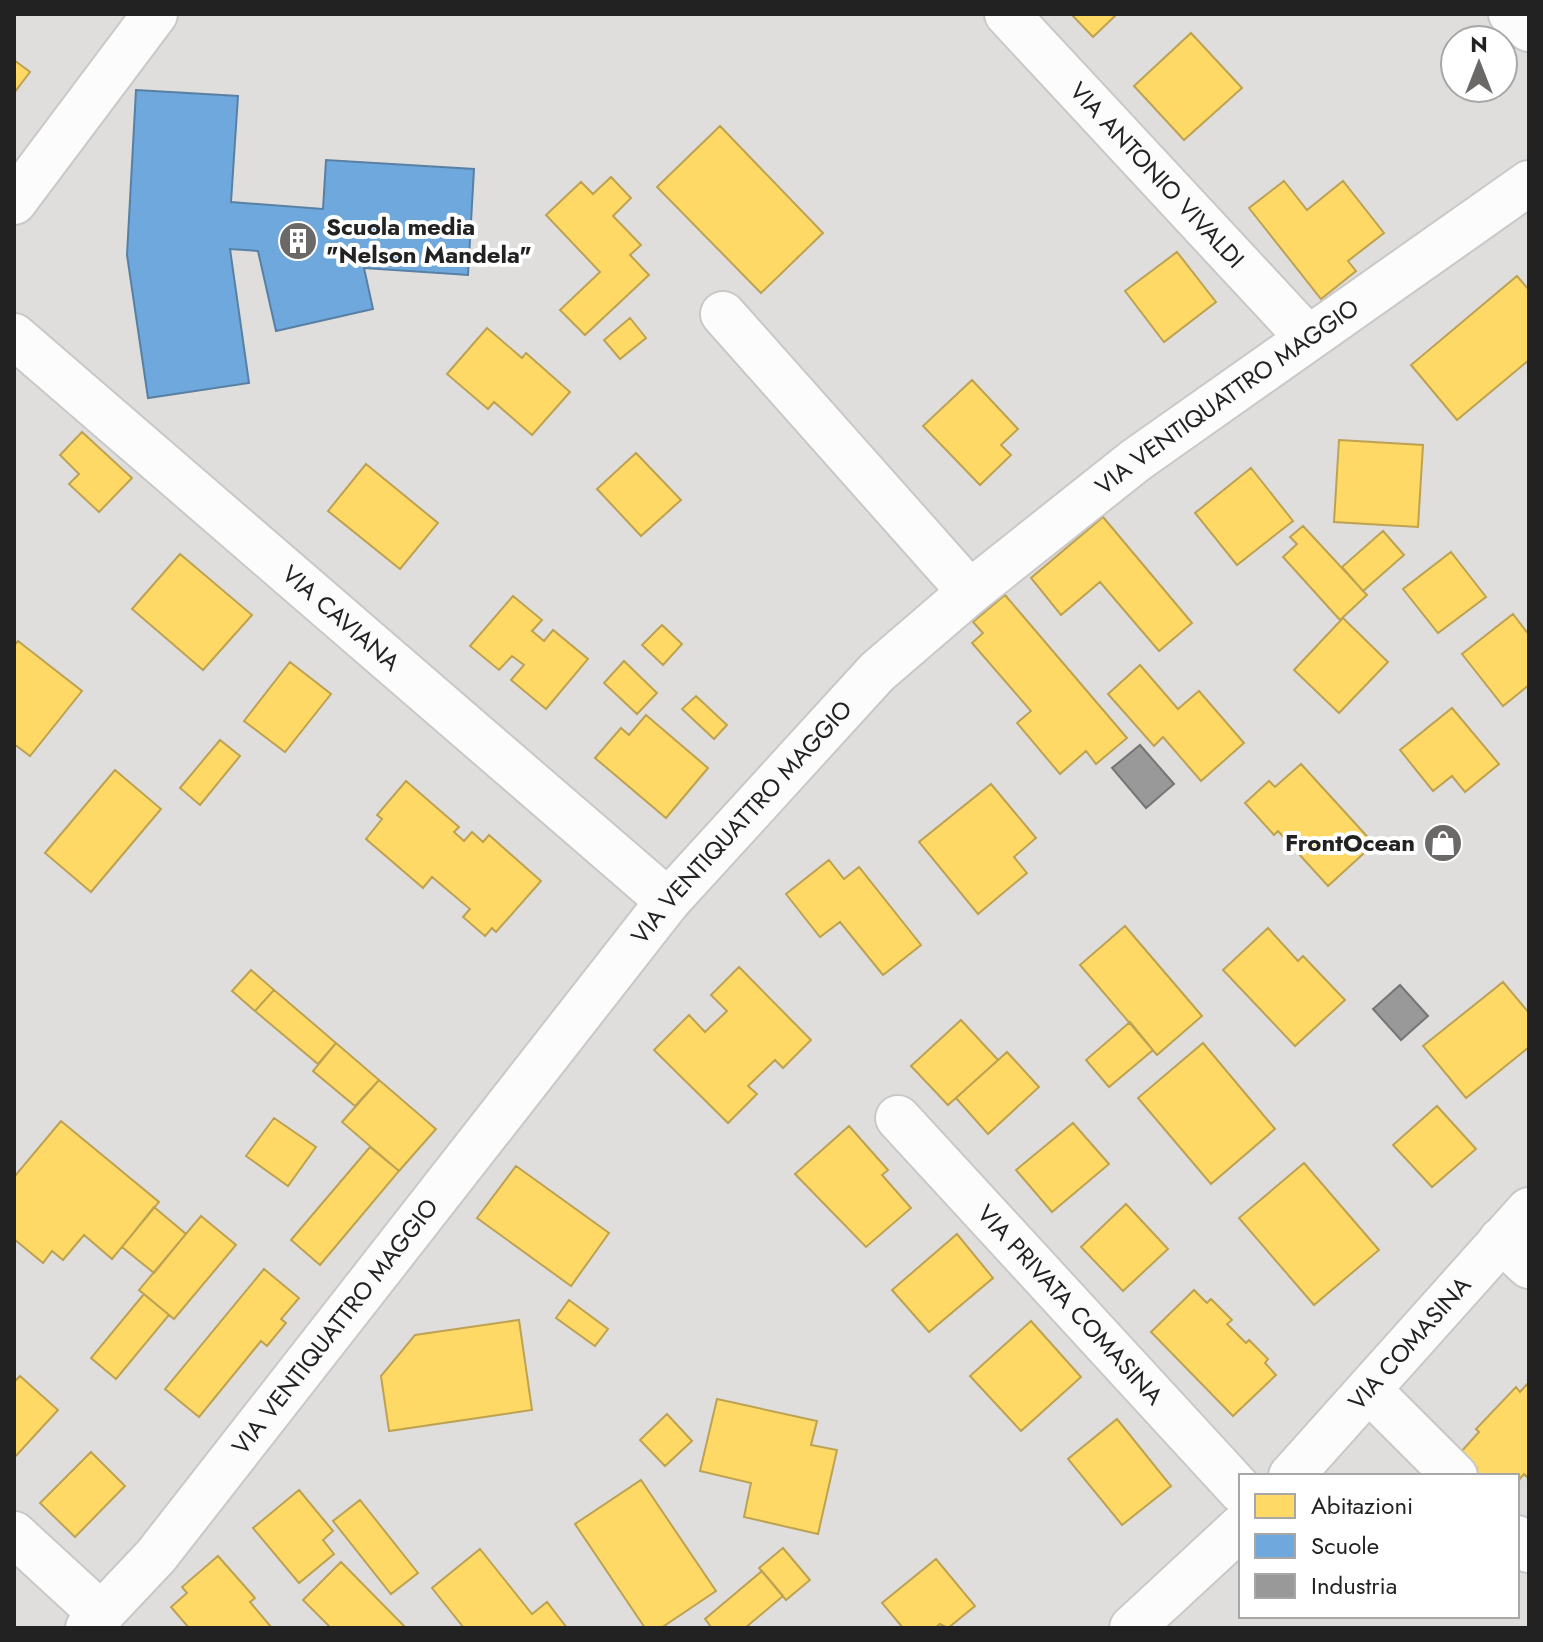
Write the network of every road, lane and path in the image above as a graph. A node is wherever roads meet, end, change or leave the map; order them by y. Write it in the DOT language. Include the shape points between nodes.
graph roads {
  1 [pos="155,14"];
  2 [pos="1007,14"];
  3 [pos="1511,14"];
  4 [pos="1529,29"];
  5 [pos="1529,183"];
  6 [pos="14,202"];
  7 [pos="723,314"];
  8 [pos="14,336"];
  9 [pos="1308,338"];
  10 [pos="970,592"];
  11 [pos="668,901"];
  12 [pos="898,1118"];
  13 [pos="1520,1239"];
  14 [pos="1370,1391"];
  15 [pos="1293,1474"];
  16 [pos="1453,1474"];
  17 [pos="1239,1489"];
  18 [pos="1239,1529"];
  19 [pos="14,1534"];
  20 [pos="94,1621"];
  21 [pos="1132,1628"];
  1 -- 6 [label="street"];
  2 -- 9 [label="street, VIA ANTONIO VIVALDI"];
  3 -- 4 [label="street"];
  5 -- 9 [label="street, VIA VENTIQUATTRO MAGGIO"];
  7 -- 10 [label="street"];
  8 -- 11 [label="street, VIA CAVIANA"];
  9 -- 10 [label="street, VIA VENTIQUATTRO MAGGIO" via="1136,460"];
  10 -- 11 [label="street, VIA VENTIQUATTRO MAGGIO" via="877,672"];
  11 -- 20 [label="street, VIA VENTIQUATTRO MAGGIO" via="156,1556"];
  12 -- 17 [label="street, VIA PRIVATA COMASINA"];
  13 -- 14 [label="street, VIA COMASINA"];
  14 -- 15 [label="street, VIA COMASINA"];
  14 -- 16 [label="street"];
  18 -- 21 [label="street"];
  19 -- 20 [label="street, VIA VENTIQUATTRO MAGGIO"];
}
